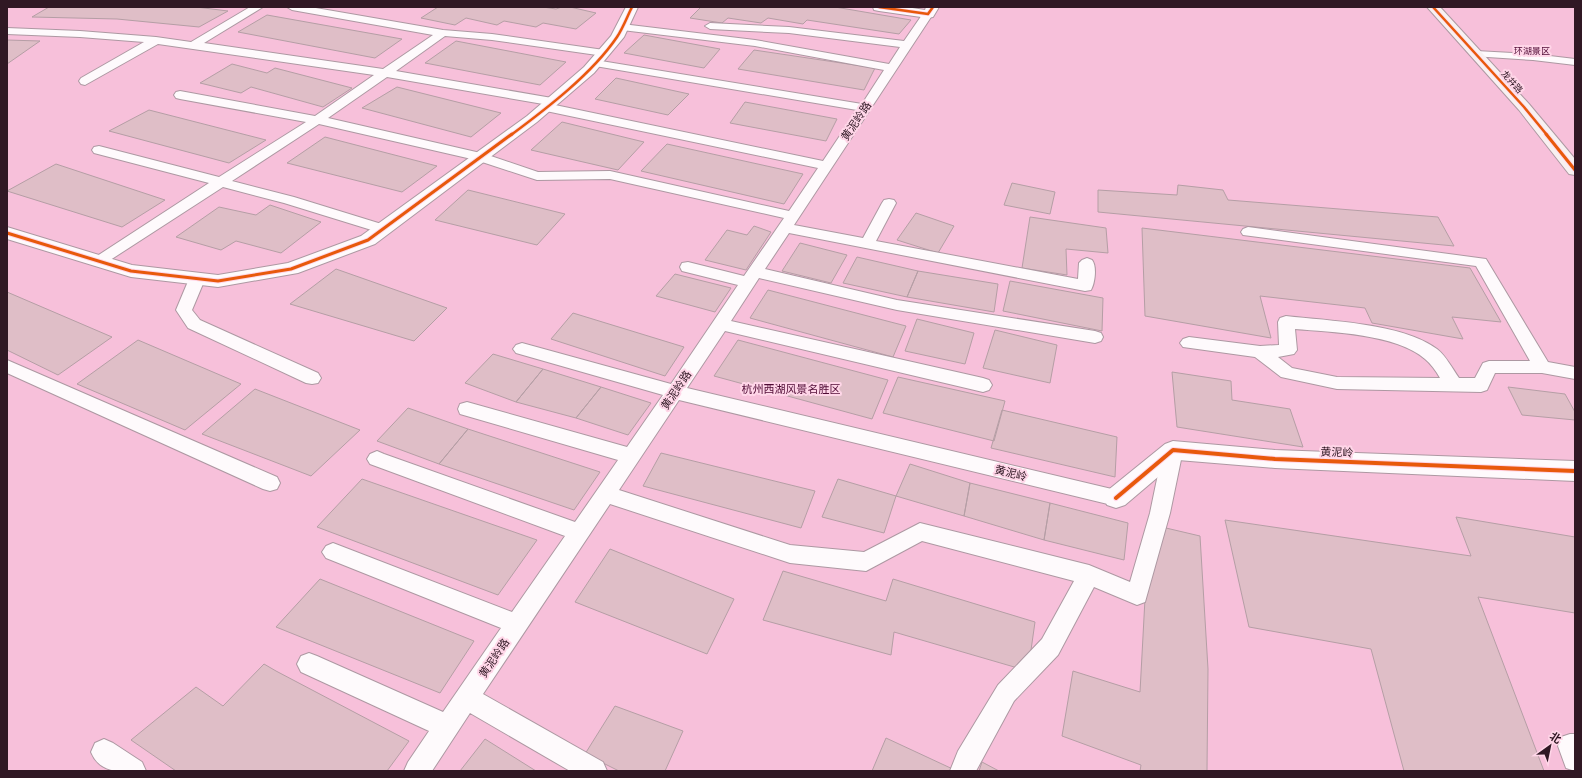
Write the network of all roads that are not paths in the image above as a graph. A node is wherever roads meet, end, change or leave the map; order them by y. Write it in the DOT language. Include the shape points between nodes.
graph roads {
  1 [pos="258,7"];
  2 [pos="292,7"];
  3 [pos="632,7"];
  4 [pos="879,7"];
  5 [pos="1434,7"];
  6 [pos="930,10"];
  7 [pos="622,27"];
  8 [pos="7,31"];
  9 [pos="662,31"];
  10 [pos="443,33"];
  11 [pos="156,40"];
  12 [pos="907,45"];
  13 [pos="193,46"];
  14 [pos="1476,54"];
  15 [pos="600,58"];
  16 [pos="1575,62"];
  17 [pos="892,68"];
  18 [pos="386,73"];
  19 [pos="85,81"];
  20 [pos="180,95"];
  21 [pos="549,105"];
  22 [pos="865,108"];
  23 [pos="317,120"];
  24 [pos="99,150"];
  25 [pos="480,157"];
  26 [pos="826,166"];
  27 [pos="1575,170"];
  28 [pos="221,182"];
  29 [pos="889,203"];
  30 [pos="788,222"];
  31 [pos="383,229"];
  32 [pos="1248,232"];
  33 [pos="7,233"];
  34 [pos="867,244"];
  35 [pos="99,261"];
  36 [pos="1087,263"];
  37 [pos="688,267"];
  38 [pos="751,277"];
  39 [pos="197,279"];
  40 [pos="720,324"];
  41 [pos="1095,337"];
  42 [pos="1189,343"];
  43 [pos="522,349"];
  44 [pos="1260,352"];
  45 [pos="7,366"];
  46 [pos="1542,367"];
  47 [pos="1575,373"];
  48 [pos="312,378"];
  49 [pos="982,385"];
  50 [pos="1454,385"];
  51 [pos="675,392"];
  52 [pos="467,409"];
  53 [pos="1172,450"];
  54 [pos="631,456"];
  55 [pos="377,459"];
  56 [pos="1575,471"];
  57 [pos="270,483"];
  58 [pos="605,494"];
  59 [pos="1116,498"];
  60 [pos="579,532"];
  61 [pos="333,552"];
  62 [pos="1089,575"];
  63 [pos="517,624"];
  64 [pos="309,664"];
  65 [pos="467,698"];
  66 [pos="447,727"];
  67 [pos="1575,747"];
  68 [pos="104,752"];
  69 [pos="1575,759"];
  70 [pos="133,771"];
  71 [pos="417,771"];
  72 [pos="594,771"];
  73 [pos="963,771"];
  1 -- 13 [label="lane"];
  2 -- 10 [label="lane"];
  3 -- 7 [label="street"];
  4 -- 6 [label="street"];
  5 -- 14 [label="street, 龙井路"];
  6 -- 12 [label="lane, 黄泥岭路"];
  7 -- 9 [label="lane"];
  7 -- 15 [label="street"];
  8 -- 11 [label="lane"];
  9 -- 12 [label="lane" via="700,26 789,30"];
  9 -- 17 [label="lane" via="755,43"];
  10 -- 15 [label="lane" via="492,37"];
  10 -- 18 [label="lane"];
  11 -- 13 [label="lane"];
  11 -- 19 [label="lane"];
  12 -- 17 [label="lane, 黄泥岭路"];
  13 -- 18 [label="lane"];
  14 -- 16 [label="lane"];
  14 -- 27 [label="street, 龙井路" via="1524,107"];
  15 -- 21 [label="street"];
  15 -- 22 [label="lane"];
  17 -- 22 [label="lane, 黄泥岭路"];
  18 -- 21 [label="lane"];
  18 -- 23 [label="lane"];
  20 -- 23 [label="lane"];
  21 -- 25 [label="street"];
  21 -- 26 [label="lane"];
  22 -- 26 [label="lane, 黄泥岭路"];
  23 -- 25 [label="lane"];
  23 -- 28 [label="lane"];
  24 -- 28 [label="lane"];
  25 -- 30 [label="lane" via="537,176 610,175"];
  25 -- 31 [label="street"];
  26 -- 30 [label="lane, 黄泥岭路"];
  28 -- 31 [label="lane"];
  28 -- 35 [label="lane"];
  29 -- 34 [label="lane"];
  30 -- 34 [label="lane"];
  30 -- 38 [label="lane, 黄泥岭路"];
  31 -- 39 [label="street" via="368,240 291,269 218,281"];
  32 -- 46 [label="lane" via="1481,262"];
  33 -- 35 [label="street"];
  34 -- 36 [label="lane" via="1085,286"];
  35 -- 39 [label="street" via="131,271"];
  37 -- 38 [label="lane"];
  38 -- 40 [label="lane, 黄泥岭路"];
  38 -- 41 [label="lane" via="897,305"];
  39 -- 48 [label="lane" via="184,310 194,324"];
  40 -- 49 [label="lane"];
  40 -- 51 [label="lane, 黄泥岭路"];
  42 -- 44 [label="lane"];
  43 -- 51 [label="lane, 黄泥岭"];
  44 -- 50 [label="lane" via="1287,373 1337,383"];
  44 -- 50 [label="lane" via="1288,350 1286,322 1358,330 1407,341 1431,353"];
  45 -- 57 [label="lane"];
  46 -- 47 [label="lane"];
  46 -- 50 [label="lane" via="1489,367 1481,385"];
  51 -- 54 [label="lane, 黄泥岭路"];
  51 -- 59 [label="lane, 黄泥岭"];
  52 -- 54 [label="lane"];
  53 -- 56 [label="street, 黄泥岭" via="1275,458"];
  53 -- 59 [label="street, 黄泥岭"];
  53 -- 62 [label="lane" via="1160,513 1137,595"];
  54 -- 58 [label="lane, 黄泥岭路"];
  55 -- 60 [label="lane"];
  58 -- 60 [label="lane, 黄泥岭路"];
  58 -- 62 [label="lane" via="790,554 866,562 920,532"];
  60 -- 63 [label="lane, 黄泥岭路"];
  61 -- 63 [label="lane"];
  62 -- 73 [label="lane" via="1050,647 1006,693"];
  63 -- 65 [label="lane, 黄泥岭路"];
  64 -- 66 [label="lane"];
  65 -- 66 [label="lane, 黄泥岭路"];
  65 -- 72 [label="lane"];
  66 -- 71 [label="lane, 黄泥岭路"];
  67 -- 69 [label="lane" via="1570,746"];
  68 -- 70 [label="lane"];
}
